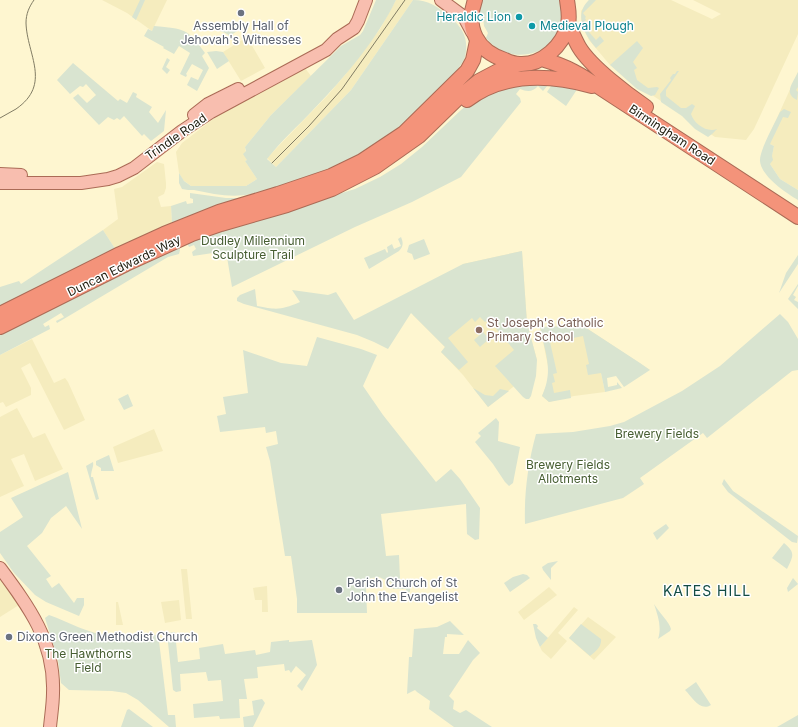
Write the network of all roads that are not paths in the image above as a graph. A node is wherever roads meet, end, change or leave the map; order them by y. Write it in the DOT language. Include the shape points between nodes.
graph roads {
  1 [pos="441,0"];
  2 [pos="475,0"];
  3 [pos="567,0"];
  4 [pos="366,2"];
  5 [pos="568,25"];
  6 [pos="337,39"];
  7 [pos="476,39"];
  8 [pos="542,59"];
  9 [pos="520,64"];
  10 [pos="602,89"];
  11 [pos="121,169"];
  12 [pos="367,171"];
  13 [pos="0,174"];
  14 [pos="0,179"];
  15 [pos="0,183"];
  16 [pos="29,183"];
  17 [pos="798,207"];
  18 [pos="798,217"];
  19 [pos="0,314"];
  20 [pos="0,327"];
  21 [pos="0,568"];
  22 [pos="50,727"];
  1 -- 7 [label="main road" via="464,17"];
  2 -- 7 [label="highway" via="472,18"];
  3 -- 5 [label="highway"];
  4 -- 6 [label="main road, Trindle Road" via="354,28"];
  5 -- 8 [label="highway" via="561,41"];
  5 -- 17 [label="highway, Birmingham Road" via="579,48 626,93 738,170"];
  6 -- 11 [label="main road, Trindle Road" via="208,104"];
  6 -- 11 [label="main road, Trindle Road" via="326,50 211,112 145,159"];
  7 -- 9 [label="highway" via="488,52"];
  7 -- 19 [label="highway, Duncan Edwards Way" via="473,60 467,71 404,133 362,161 331,176 219,212 164,234"];
  8 -- 9 [label="highway, Duncan Edwards Way"];
  8 -- 10 [label="highway, Birmingham Road" via="572,70"];
  9 -- 12 [label="highway, Duncan Edwards Way" via="479,81 419,136"];
  10 -- 12 [label="highway" via="550,77 523,78 493,84 470,97 407,152 382,168"];
  10 -- 18 [label="highway, Birmingham Road"];
  11 -- 13 [label="main road, Trindle Road" via="79,176"];
  11 -- 16 [label="main road, Trindle Road" via="108,179 81,183"];
  12 -- 20 [label="highway, Duncan Edwards Way" via="332,189 186,237"];
  14 -- 16 [label="main road"];
  15 -- 16 [label="main road, Trindle Road"];
  21 -- 22 [label="main road" via="28,606 48,649 53,693"];
}
